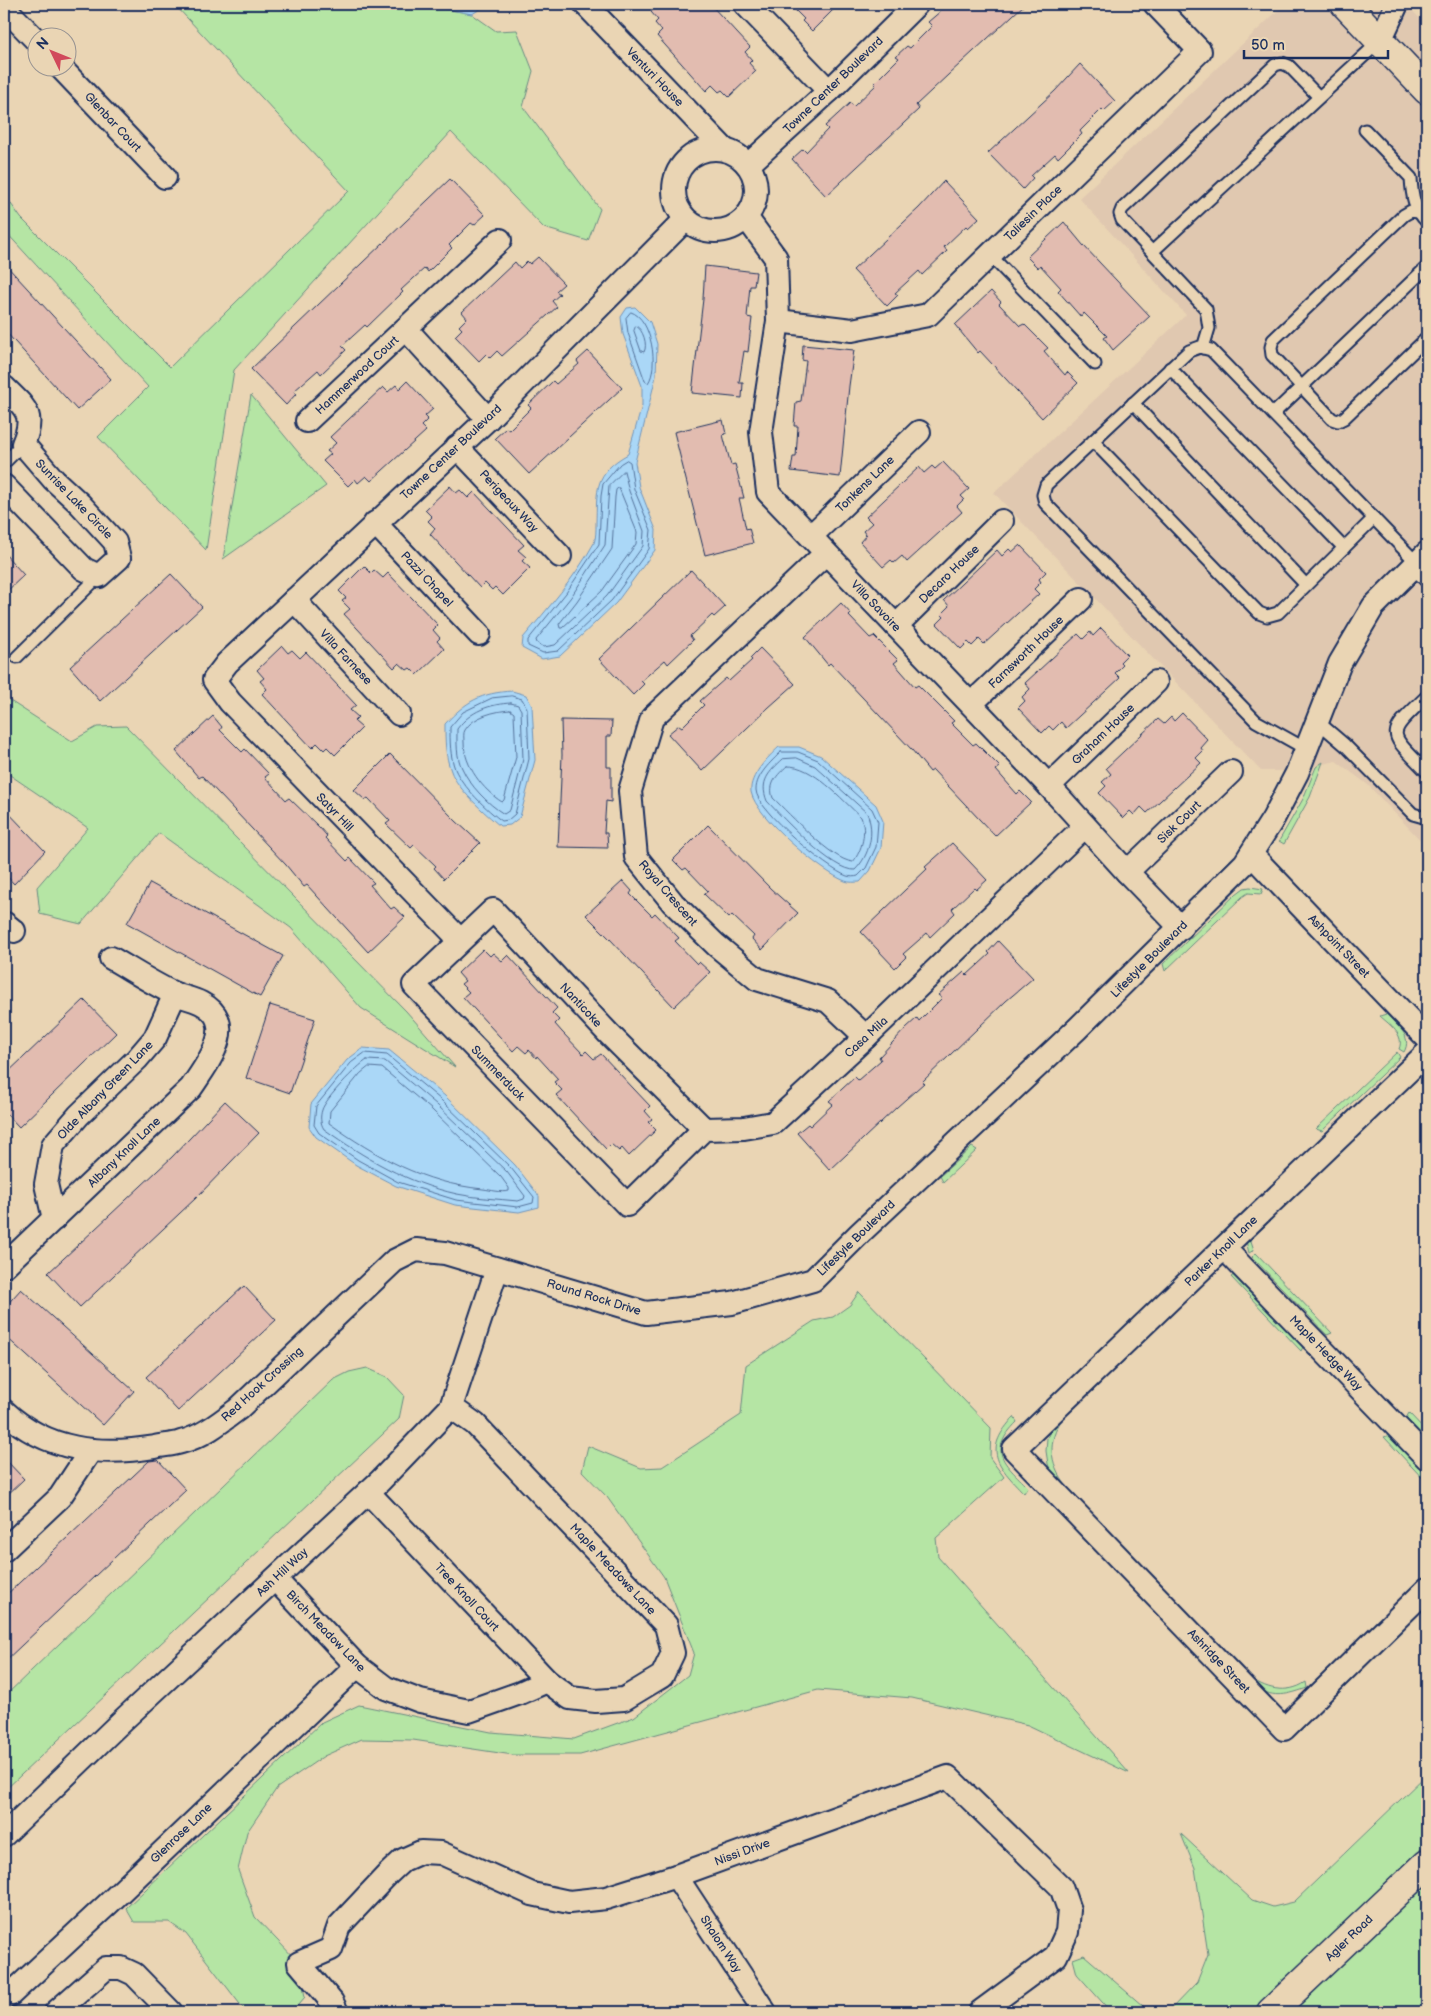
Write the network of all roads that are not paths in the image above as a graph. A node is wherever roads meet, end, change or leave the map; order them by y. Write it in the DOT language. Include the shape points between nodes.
graph roads {
  1 [pos="585,4"];
  2 [pos="745,4"];
  3 [pos="916,4"];
  4 [pos="1155,4"];
  5 [pos="1345,4"];
  6 [pos="1397,4"];
  7 [pos="4,7"];
  8 [pos="28,32"];
  9 [pos="1380,40"];
  10 [pos="71,78"];
  11 [pos="1427,90"];
  12 [pos="829,91"];
  13 [pos="1318,96"];
  14 [pos="1365,130"];
  15 [pos="725,150"];
  16 [pos="748,165"];
  17 [pos="165,177"];
  18 [pos="1418,212"];
  19 [pos="746,218"];
  20 [pos="685,220"];
  21 [pos="1427,222"];
  22 [pos="500,240"];
  23 [pos="1152,252"];
  24 [pos="990,255"];
  25 [pos="1427,267"];
  26 [pos="778,321"];
  27 [pos="406,329"];
  28 [pos="1427,338"];
  29 [pos="1203,348"];
  30 [pos="1094,364"];
  31 [pos="1170,368"];
  32 [pos="4,387"];
  33 [pos="1302,387"];
  34 [pos="1133,403"];
  35 [pos="1272,414"];
  36 [pos="488,419"];
  37 [pos="307,421"];
  38 [pos="919,432"];
  39 [pos="1093,441"];
  40 [pos="23,444"];
  41 [pos="457,447"];
  42 [pos="4,463"];
  43 [pos="4,486"];
  44 [pos="1374,518"];
  45 [pos="1002,521"];
  46 [pos="375,524"];
  47 [pos="810,536"];
  48 [pos="1344,548"];
  49 [pos="826,553"];
  50 [pos="560,556"];
  51 [pos="1421,566"];
  52 [pos="99,576"];
  53 [pos="1306,585"];
  54 [pos="1081,599"];
  55 [pos="294,600"];
  56 [pos="896,626"];
  57 [pos="479,634"];
  58 [pos="17,657"];
  59 [pos="214,680"];
  60 [pos="1156,682"];
  61 [pos="1427,697"];
  62 [pos="971,704"];
  63 [pos="399,714"];
  64 [pos="1317,722"];
  65 [pos="1306,749"];
  66 [pos="1231,772"];
  67 [pos="1427,772"];
  68 [pos="1049,786"];
  69 [pos="1427,818"];
  70 [pos="1085,826"];
  71 [pos="1251,854"];
  72 [pos="1127,872"];
  73 [pos="1181,928"];
  74 [pos="460,940"];
  75 [pos="111,958"];
  76 [pos="175,994"];
  77 [pos="866,1037"];
  78 [pos="1427,1038"];
  79 [pos="1427,1053"];
  80 [pos="704,1129"];
  81 [pos="54,1219"];
  82 [pos="1224,1248"];
  83 [pos="4,1266"];
  84 [pos="497,1269"];
  85 [pos="780,1289"];
  86 [pos="452,1407"];
  87 [pos="4,1411"];
  88 [pos="1014,1449"];
  89 [pos="91,1450"];
  90 [pos="1427,1458"];
  91 [pos="368,1492"];
  92 [pos="4,1550"];
  93 [pos="275,1578"];
  94 [pos="1427,1589"];
  95 [pos="357,1666"];
  96 [pos="547,1681"];
  97 [pos="570,1698"];
  98 [pos="4,1835"];
  99 [pos="1427,1864"];
  100 [pos="676,1876"];
  101 [pos="4,1998"];
  102 [pos="987,2010"];
  103 [pos="56,2012"];
  104 [pos="171,2012"];
  105 [pos="337,2012"];
  106 [pos="766,2012"];
  107 [pos="1271,2012"];
  1 -- 15 [label="street, Venturi House"];
  2 -- 12 [label="street"];
  3 -- 12 [label="street, Towne Center Boulevard"];
  4 -- 24 [label="street, Taliesin Place" via="1200,51"];
  5 -- 9 [label="main road"];
  6 -- 9 [label="street"];
  7 -- 8 [label="street"];
  9 -- 11 [label="main road"];
  9 -- 13 [label="lane"];
  10 -- 17 [label="street, Glenbar Court"];
  12 -- 16 [label="street, Towne Center Boulevard"];
  13 -- 23 [label="lane"];
  13 -- 23 [label="lane" via="1289,66 1275,65 1122,209 1122,220"];
  14 -- 18 [label="lane" via="1411,178"];
  15 -- 16 [label="street"];
  15 -- 20 [label="street" via="710,149 683,163 673,192 676,207"];
  16 -- 19 [label="street" via="755,182 755,201"];
  18 -- 21 [label="lane"];
  18 -- 33 [label="lane" via="1404,215 1273,340 1270,347 1272,355"];
  19 -- 20 [label="street" via="727,230 704,231"];
  19 -- 26 [label="street, Villa Savoire" via="776,258"];
  20 -- 36 [label="street, Towne Center Boulevard"];
  22 -- 27 [label="street, Hammerwood Court"];
  23 -- 29 [label="lane" via="1206,310 1209,328"];
  24 -- 26 [label="street, Taliesin Place" via="928,315 852,330"];
  24 -- 30 [label="lane"];
  25 -- 33 [label="lane"];
  26 -- 47 [label="street, Villa Savoire" via="761,432 768,492"];
  27 -- 36 [label="street, Hammerwood Court"];
  27 -- 37 [label="street, Hammerwood Court"];
  28 -- 33 [label="lane" via="1338,421 1332,419"];
  29 -- 31 [label="lane" via="1188,351"];
  29 -- 35 [label="lane" via="1211,350"];
  31 -- 34 [label="lane"];
  31 -- 48 [label="lane"];
  32 -- 40 [label="street" via="27,410 30,428"];
  33 -- 35 [label="lane"];
  34 -- 39 [label="lane"];
  34 -- 53 [label="lane"];
  35 -- 44 [label="lane"];
  36 -- 41 [label="street, Towne Center Boulevard"];
  38 -- 47 [label="street, Tonkens Lane"];
  39 -- 53 [label="lane" via="1259,613 1267,616 1278,613"];
  39 -- 65 [label="lane" via="1046,485 1045,503 1256,721"];
  40 -- 42 [label="lane"];
  40 -- 52 [label="street, Sunrise Lake Circle" via="115,542 120,558"];
  41 -- 46 [label="street, Towne Center Boulevard"];
  41 -- 50 [label="street, Perigeaux Way"];
  43 -- 52 [label="street" via="84,569"];
  44 -- 48 [label="lane"];
  44 -- 51 [label="lane"];
  45 -- 56 [label="street, Decaro House"];
  46 -- 55 [label="street, Towne Center Boulevard"];
  46 -- 57 [label="street, Pazzi Chapel"];
  47 -- 49 [label="street, Villa Savoire"];
  48 -- 53 [label="lane"];
  49 -- 56 [label="street, Villa Savoire"];
  49 -- 77 [label="street, Royal Crescent" via="652,718 630,791 636,857 685,915 757,980 828,1001"];
  51 -- 64 [label="street, Lifestyle Boulevard" via="1373,607 1340,663"];
  52 -- 58 [label="lane"];
  54 -- 62 [label="street, Farnsworth House"];
  55 -- 59 [label="street, Towne Center Boulevard" via="227,663"];
  55 -- 63 [label="street, Villa Farnese"];
  56 -- 62 [label="street, Villa Savoire"];
  59 -- 74 [label="street, Satyr Hill" via="244,716"];
  60 -- 68 [label="street, Graham House"];
  61 -- 67 [label="lane" via="1398,724 1395,732 1396,740"];
  62 -- 68 [label="street, Villa Savoire"];
  64 -- 65 [label="street, Lifestyle Boulevard"];
  64 -- 69 [label="lane" via="1345,745 1412,814"];
  65 -- 71 [label="street, Lifestyle Boulevard" via="1273,819"];
  66 -- 72 [label="street, Sisk Court"];
  68 -- 70 [label="street, Villa Savoire"];
  70 -- 72 [label="street, Villa Savoire"];
  70 -- 77 [label="street, Casa Mila"];
  71 -- 73 [label="street, Lifestyle Boulevard"];
  71 -- 78 [label="street, Ashpoint Street"];
  72 -- 73 [label="street, Villa Savoire"];
  73 -- 85 [label="street, Lifestyle Boulevard" via="813,1280"];
  74 -- 80 [label="street, Nanticoke" via="493,910 608,1033"];
  74 -- 80 [label="street, Summerduck" via="414,985 627,1205"];
  75 -- 76 [label="street"];
  76 -- 81 [label="street, Olde Albany Green Lane" via="155,1038 53,1145 46,1184"];
  76 -- 81 [label="street, Albany Knoll Lane" via="202,1004 214,1014 220,1033 214,1053 191,1088"];
  77 -- 80 [label="street, Casa Mila" via="773,1123"];
  79 -- 82 [label="street, Parker Knoll Lane"];
  81 -- 83 [label="street, Albany Knoll Lane"];
  82 -- 88 [label="street, Parker Knoll Lane"];
  82 -- 90 [label="street, Maple Hedge Way"];
  84 -- 85 [label="street, Round Rock Drive" via="646,1313 732,1303"];
  84 -- 86 [label="street, Ash Hill Way"];
  84 -- 89 [label="street, Red Hook Crossing" via="445,1253 416,1250 394,1261 238,1410 212,1428 182,1442 111,1452"];
  86 -- 91 [label="street, Ash Hill Way"];
  86 -- 97 [label="street, Maple Meadows Lane" via="475,1424 666,1624 673,1653 662,1676 624,1699"];
  87 -- 89 [label="street, Red Hook Crossing" via="16,1423 47,1441"];
  88 -- 94 [label="street, Ashridge Street" via="1284,1729"];
  89 -- 92 [label="street" via="60,1497"];
  91 -- 93 [label="street, Ash Hill Way"];
  91 -- 96 [label="street, Tree Knoll Court"];
  93 -- 95 [label="street, Birch Meadow Lane"];
  93 -- 98 [label="street, Ash Hill Way"];
  95 -- 96 [label="street, Birch Meadow Lane" via="386,1688 420,1701 469,1711"];
  95 -- 101 [label="street, Glenrose Lane" via="109,1904"];
  96 -- 97 [label="street, Tree Knoll Court"];
  99 -- 107 [label="main road, Agler Road"];
  100 -- 102 [label="street, Nissi Drive" via="948,1777 1061,1887 1069,1910 1068,1932 1056,1956"];
  100 -- 105 [label="street, Nissi Drive" via="606,1898 569,1902 532,1894 441,1853 421,1852 402,1860 339,1926 331,1949 299,1963"];
  100 -- 106 [label="street, Shalom Way"];
  103 -- 104 [label="street" via="106,1968 121,1968 134,1974"];
}
